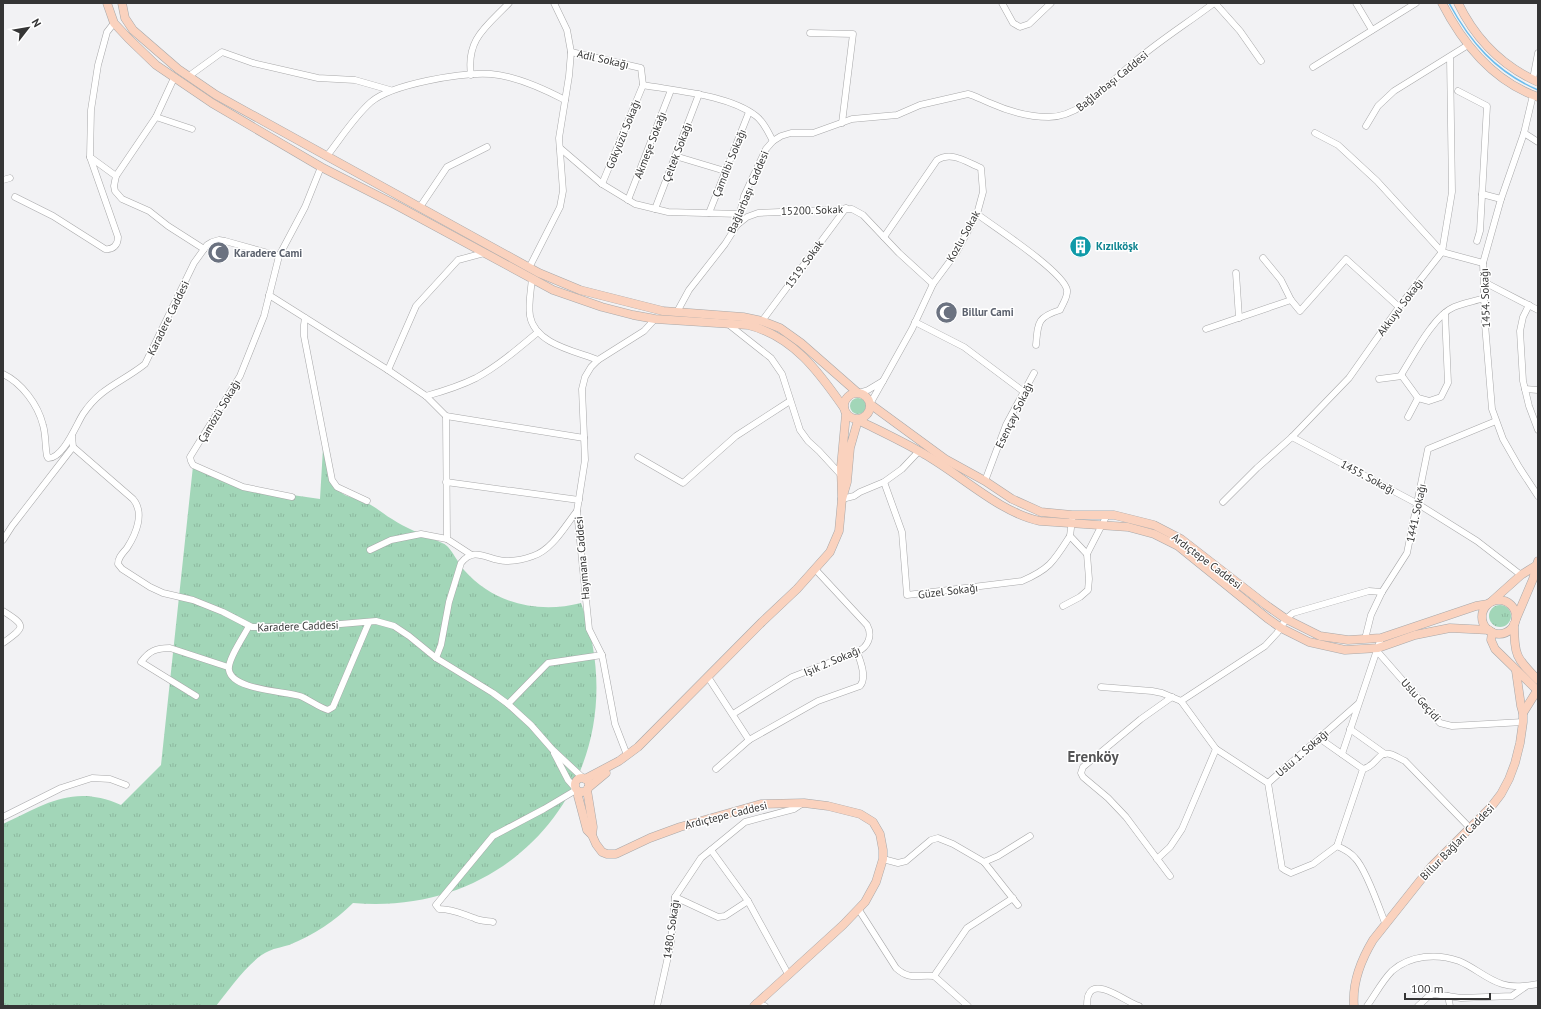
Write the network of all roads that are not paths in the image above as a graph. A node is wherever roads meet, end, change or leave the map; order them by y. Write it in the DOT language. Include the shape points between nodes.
graph roads {
  1 [pos="107,3"];
  2 [pos="122,3"];
  3 [pos="509,3"];
  4 [pos="554,3"];
  5 [pos="1002,3"];
  6 [pos="1051,3"];
  7 [pos="1214,3"];
  8 [pos="1356,3"];
  9 [pos="1416,3"];
  10 [pos="1442,3"];
  11 [pos="1458,3"];
  12 [pos="114,23"];
  13 [pos="1372,30"];
  14 [pos="810,33"];
  15 [pos="1468,45"];
  16 [pos="571,52"];
  17 [pos="1538,53"];
  18 [pos="1450,57"];
  19 [pos="1261,62"];
  20 [pos="1312,67"];
  21 [pos="471,75"];
  22 [pos="189,76"];
  23 [pos="174,78"];
  24 [pos="1536,80"];
  25 [pos="643,85"];
  26 [pos="390,90"];
  27 [pos="671,90"];
  28 [pos="1458,91"];
  29 [pos="699,94"];
  30 [pos="1536,96"];
  31 [pos="565,100"];
  32 [pos="749,112"];
  33 [pos="156,118"];
  34 [pos="842,123"];
  35 [pos="1366,126"];
  36 [pos="192,130"];
  37 [pos="1314,133"];
  38 [pos="1524,133"];
  39 [pos="773,141"];
  40 [pos="1538,142"];
  41 [pos="487,147"];
  42 [pos="560,148"];
  43 [pos="327,156"];
  44 [pos="675,156"];
  45 [pos="90,157"];
  46 [pos="321,167"];
  47 [pos="725,172"];
  48 [pos="116,176"];
  49 [pos="10,178"];
  50 [pos="3,180"];
  51 [pos="602,184"];
  52 [pos="1482,194"];
  53 [pos="14,197"];
  54 [pos="1501,199"];
  55 [pos="628,200"];
  56 [pos="420,207"];
  57 [pos="846,208"];
  58 [pos="655,209"];
  59 [pos="709,213"];
  60 [pos="739,214"];
  61 [pos="977,214"];
  62 [pos="737,225"];
  63 [pos="884,238"];
  64 [pos="1477,241"];
  65 [pos="204,249"];
  66 [pos="1442,252"];
  67 [pos="484,253"];
  68 [pos="279,256"];
  69 [pos="1263,258"];
  70 [pos="1484,263"];
  71 [pos="529,268"];
  72 [pos="1236,273"];
  73 [pos="532,278"];
  74 [pos="1484,282"];
  75 [pos="933,284"];
  76 [pos="269,295"];
  77 [pos="1484,298"];
  78 [pos="1291,300"];
  79 [pos="1530,305"];
  80 [pos="1399,307"];
  81 [pos="1538,310"];
  82 [pos="677,312"];
  83 [pos="1445,313"];
  84 [pos="305,318"];
  85 [pos="1239,318"];
  86 [pos="655,319"];
  87 [pos="762,321"];
  88 [pos="916,322"];
  89 [pos="728,324"];
  90 [pos="1206,329"];
  91 [pos="538,332"];
  92 [pos="1036,345"];
  93 [pos="598,360"];
  94 [pos="388,370"];
  95 [pos="1034,373"];
  96 [pos="3,374"];
  97 [pos="1402,376"];
  98 [pos="1380,380"];
  99 [pos="883,381"];
  100 [pos="1525,390"];
  101 [pos="1538,390"];
  102 [pos="1024,392"];
  103 [pos="858,393"];
  104 [pos="426,396"];
  105 [pos="1418,398"];
  106 [pos="790,402"];
  107 [pos="870,404"];
  108 [pos="845,411"];
  109 [pos="446,416"];
  110 [pos="1408,417"];
  111 [pos="858,420"];
  112 [pos="1496,421"];
  113 [pos="1538,430"];
  114 [pos="72,436"];
  115 [pos="1292,437"];
  116 [pos="584,438"];
  117 [pos="73,447"];
  118 [pos="919,451"];
  119 [pos="638,457"];
  120 [pos="842,476"];
  121 [pos="985,481"];
  122 [pos="446,482"];
  123 [pos="884,482"];
  124 [pos="1538,496"];
  125 [pos="292,497"];
  126 [pos="842,499"];
  127 [pos="579,500"];
  128 [pos="367,501"];
  129 [pos="1223,502"];
  130 [pos="1418,504"];
  131 [pos="578,510"];
  132 [pos="1072,515"];
  133 [pos="1107,515"];
  134 [pos="1071,524"];
  135 [pos="1102,525"];
  136 [pos="1070,536"];
  137 [pos="447,539"];
  138 [pos="3,540"];
  139 [pos="370,550"];
  140 [pos="470,554"];
  141 [pos="1087,554"];
  142 [pos="1537,563"];
  143 [pos="815,569"];
  144 [pos="1521,575"];
  145 [pos="1535,581"];
  146 [pos="1382,592"];
  147 [pos="1490,603"];
  148 [pos="1063,606"];
  149 [pos="3,611"];
  150 [pos="1286,619"];
  151 [pos="369,622"];
  152 [pos="1515,622"];
  153 [pos="249,626"];
  154 [pos="1281,628"];
  155 [pos="1490,631"];
  156 [pos="1381,638"];
  157 [pos="1365,639"];
  158 [pos="3,643"];
  159 [pos="1377,649"];
  160 [pos="857,652"];
  161 [pos="602,655"];
  162 [pos="436,658"];
  163 [pos="228,667"];
  164 [pos="1516,671"];
  165 [pos="708,677"];
  166 [pos="1538,680"];
  167 [pos="1101,687"];
  168 [pos="1538,690"];
  169 [pos="196,696"];
  170 [pos="1172,697"];
  171 [pos="1180,701"];
  172 [pos="508,704"];
  173 [pos="1359,704"];
  174 [pos="1523,713"];
  175 [pos="733,714"];
  176 [pos="1523,722"];
  177 [pos="1350,729"];
  178 [pos="1319,738"];
  179 [pos="749,740"];
  180 [pos="552,749"];
  181 [pos="1216,749"];
  182 [pos="1342,754"];
  183 [pos="1385,754"];
  184 [pos="627,755"];
  185 [pos="619,761"];
  186 [pos="716,769"];
  187 [pos="1363,769"];
  188 [pos="584,779"];
  189 [pos="1268,783"];
  190 [pos="126,785"];
  191 [pos="588,789"];
  192 [pos="576,790"];
  193 [pos="804,803"];
  194 [pos="3,816"];
  195 [pos="1470,828"];
  196 [pos="592,836"];
  197 [pos="1030,836"];
  198 [pos="1337,846"];
  199 [pos="710,850"];
  200 [pos="883,859"];
  201 [pos="1157,859"];
  202 [pos="984,862"];
  203 [pos="1170,876"];
  204 [pos="675,897"];
  205 [pos="1013,898"];
  206 [pos="748,901"];
  207 [pos="1018,905"];
  208 [pos="859,910"];
  209 [pos="493,922"];
  210 [pos="1385,923"];
  211 [pos="788,974"];
  212 [pos="934,976"];
  213 [pos="1538,984"];
  214 [pos="1525,986"];
  215 [pos="1448,996"];
  216 [pos="755,1005"];
  217 [pos="657,1006"];
  218 [pos="765,1006"];
  219 [pos="968,1006"];
  220 [pos="1087,1006"];
  221 [pos="1139,1006"];
  222 [pos="1354,1006"];
  223 [pos="1367,1006"];
  224 [pos="1418,1006"];
  225 [pos="1450,1006"];
  1 -- 12 [label="street"];
  2 -- 22 [label="street" via="125,18 133,30"];
  3 -- 21 [label="street" via="476,38 469,62"];
  4 -- 16 [label="street" via="567,30"];
  5 -- 6 [label="street" via="1013,23 1020,27 1026,26"];
  7 -- 19 [label="street" via="1240,31"];
  7 -- 34 [label="street, Bağlarbaşı Caddesi" via="1138,59 1075,111 1060,117 1019,113 968,94 920,105 896,115 852,119"];
  8 -- 13 [label="street"];
  9 -- 13 [label="street"];
  10 -- 15 [label="street"];
  11 -- 24 [label="street" via="1491,50 1512,67"];
  12 -- 23 [label="street" via="156,65"];
  12 -- 45 [label="street" via="107,32 98,65 91,110"];
  13 -- 20 [label="street"];
  14 -- 34 [label="street" via="853,34"];
  15 -- 18 [label="street"];
  15 -- 30 [label="street" via="1496,73 1517,88"];
  16 -- 25 [label="street, Adil Sokağı" via="641,68"];
  16 -- 31 [label="street"];
  17 -- 24 [label="street"];
  18 -- 35 [label="street" via="1394,90 1378,106"];
  18 -- 66 [label="street, Akkuyu Sokağı" via="1452,192"];
  21 -- 26 [label="street"];
  21 -- 31 [label="street" via="491,74 519,80"];
  22 -- 26 [label="street" via="222,52 253,63 318,78 355,80"];
  22 -- 43 [label="street" via="216,94"];
  23 -- 33 [label="street"];
  23 -- 46 [label="street"];
  25 -- 27 [label="street"];
  25 -- 51 [label="street, Gökyüzü Sokağı"];
  26 -- 43 [label="street" via="371,102"];
  27 -- 29 [label="street"];
  27 -- 55 [label="street, Akmeşe Sokağı"];
  28 -- 52 [label="street" via="1486,106"];
  29 -- 32 [label="street"];
  29 -- 44 [label="street, Çeltek Sokağı"];
  30 -- 38 [label="street, 1454. Sokağı"];
  31 -- 42 [label="street" via="559,138"];
  32 -- 39 [label="street" via="766,127"];
  32 -- 47 [label="street, Çamdibi Sokağı"];
  33 -- 36 [label="street"];
  33 -- 48 [label="street"];
  34 -- 39 [label="street, Bağlarbaşı Caddesi" via="813,133 786,135"];
  37 -- 66 [label="street" via="1338,145 1377,181"];
  38 -- 40 [label="street"];
  38 -- 54 [label="street, 1454. Sokağı"];
  39 -- 60 [label="street, Bağlarbaşı Caddesi" via="766,149 744,196"];
  41 -- 56 [label="street" via="447,167"];
  42 -- 51 [label="street"];
  42 -- 71 [label="street" via="563,191 560,206"];
  43 -- 56 [label="street"];
  44 -- 47 [label="street"];
  44 -- 58 [label="street, Çeltek Sokağı"];
  45 -- 48 [label="street"];
  45 -- 53 [label="street" via="118,237 112,248 105,249 53,216"];
  46 -- 67 [label="street"];
  46 -- 68 [label="street" via="305,207"];
  47 -- 59 [label="street, Çamdibi Sokağı"];
  48 -- 65 [label="street" via="115,191 122,199 149,211"];
  49 -- 50 [label="street"];
  51 -- 55 [label="street"];
  52 -- 54 [label="street"];
  52 -- 64 [label="street"];
  54 -- 70 [label="street, 1454. Sokağı"];
  55 -- 58 [label="street"];
  56 -- 71 [label="street"];
  57 -- 62 [label="street, 15200. Sokak" via="758,213"];
  57 -- 63 [label="street, 15200. Sokak" via="858,211"];
  57 -- 87 [label="street, 1519. Sokak"];
  58 -- 59 [label="street" via="668,212"];
  59 -- 60 [label="street"];
  60 -- 62 [label="street, Bağlarbaşı Caddesi"];
  61 -- 63 [label="street, Kozlu Sokak" via="983,192 981,168 951,155 946,156 937,160"];
  61 -- 75 [label="street, Kozlu Sokak" via="956,253"];
  61 -- 92 [label="street" via="1033,254 1066,286 1067,294 1060,310 1049,313 1040,321"];
  62 -- 82 [label="street, Bağlarbaşı Caddesi" via="689,290"];
  63 -- 75 [label="street, 15200. Sokak"];
  65 -- 68 [label="street, Karadere Caddesi" via="219,240"];
  65 -- 114 [label="street, Karadere Caddesi" via="194,263 145,364 94,398"];
  66 -- 70 [label="street"];
  66 -- 80 [label="street, Akkuyu Sokağı"];
  67 -- 73 [label="street"];
  67 -- 94 [label="street" via="455,262 416,306"];
  68 -- 76 [label="street, Çamözü Sokağı"];
  69 -- 78 [label="street" via="1281,280"];
  70 -- 74 [label="street, 1454. Sokağı"];
  71 -- 82 [label="street" via="580,290 663,311"];
  72 -- 85 [label="street"];
  73 -- 86 [label="street" via="581,301 633,316"];
  73 -- 91 [label="street" via="531,317"];
  74 -- 77 [label="street, 1454. Sokağı"];
  74 -- 79 [label="street"];
  75 -- 88 [label="street, Kozlu Sokak"];
  76 -- 84 [label="street"];
  76 -- 125 [label="street, Çamözü Sokağı" via="264,316 240,376 190,459 193,465 236,485"];
  77 -- 83 [label="street" via="1454,307"];
  77 -- 112 [label="street, 1454. Sokağı" via="1492,409"];
  78 -- 80 [label="street" via="1300,311 1346,259"];
  78 -- 85 [label="street"];
  79 -- 81 [label="street"];
  79 -- 100 [label="street" via="1523,317 1520,331"];
  80 -- 115 [label="street, Akkuyu Sokağı" via="1349,378"];
  82 -- 87 [label="street"];
  83 -- 97 [label="street" via="1435,323"];
  83 -- 105 [label="street" via="1448,383 1441,397 1435,400 1425,401"];
  84 -- 94 [label="street"];
  84 -- 128 [label="street" via="304,336 332,480 337,487"];
  85 -- 90 [label="street"];
  86 -- 89 [label="street"];
  86 -- 93 [label="street, Haymana Caddesi" via="644,331"];
  87 -- 103 [label="street" via="780,328 802,343"];
  88 -- 99 [label="street, Kozlu Sokak"];
  88 -- 102 [label="street" via="964,347"];
  89 -- 106 [label="street" via="771,358 782,374"];
  89 -- 108 [label="street" via="757,327 799,351"];
  91 -- 93 [label="street" via="549,341"];
  91 -- 104 [label="street" via="477,377 455,388"];
  93 -- 116 [label="street, Haymana Caddesi" via="585,377 582,389"];
  94 -- 104 [label="street"];
  95 -- 102 [label="street, Esençay Sokağı"];
  96 -- 114 [label="street, Karadere Caddesi" via="35,405 43,425 48,458 59,454"];
  97 -- 98 [label="street"];
  97 -- 105 [label="street"];
  99 -- 103 [label="street"];
  99 -- 107 [label="street, Kozlu Sokak"];
  100 -- 101 [label="street"];
  100 -- 113 [label="street"];
  102 -- 121 [label="street, Esençay Sokağı" via="1006,425"];
  103 -- 107 [label="street" via="866,397"];
  103 -- 108 [label="street" via="846,398"];
  104 -- 109 [label="street"];
  105 -- 110 [label="street"];
  106 -- 119 [label="street" via="736,436 683,483"];
  106 -- 120 [label="street" via="804,436"];
  107 -- 111 [label="street" via="869,413"];
  107 -- 121 [label="street, Ardıçtepe Caddesi" via="945,460"];
  108 -- 111 [label="street"];
  108 -- 120 [label="street"];
  109 -- 116 [label="street"];
  109 -- 122 [label="street"];
  111 -- 118 [label="street"];
  111 -- 126 [label="street" via="850,448 847,482"];
  112 -- 124 [label="street, 1454. Sokağı" via="1503,439"];
  112 -- 130 [label="street, 1441. Sokağı" via="1428,450"];
  114 -- 117 [label="street"];
  115 -- 129 [label="street, Akkuyu Sokağı" via="1256,468"];
  115 -- 130 [label="street, 1455. Sokağı"];
  116 -- 127 [label="street, Haymana Caddesi" via="585,460"];
  117 -- 138 [label="street"];
  117 -- 153 [label="street, Karadere Caddesi" via="133,499 139,508 135,532 128,547 118,559 120,568 163,593 193,600"];
  118 -- 123 [label="street" via="902,469"];
  118 -- 134 [label="street" via="1008,509 1028,519"];
  120 -- 126 [label="street"];
  121 -- 132 [label="street, Ardıçtepe Caddesi" via="1012,499 1041,512"];
  122 -- 127 [label="street"];
  122 -- 137 [label="street"];
  123 -- 126 [label="street"];
  123 -- 136 [label="street, Güzel Sokağı" via="902,532 907,596 1022,581 1039,574 1053,563"];
  126 -- 143 [label="street" via="839,531 830,552"];
  127 -- 131 [label="street, Haymana Caddesi"];
  130 -- 144 [label="street, 1455. Sokağı" via="1477,541"];
  130 -- 146 [label="street, 1441. Sokağı" via="1408,553"];
  131 -- 140 [label="street" via="546,548 534,556 506,561 481,554"];
  131 -- 161 [label="street, Haymana Caddesi" via="589,629"];
  132 -- 133 [label="street, Ardıçtepe Caddesi"];
  132 -- 134 [label="street"];
  133 -- 135 [label="street"];
  133 -- 150 [label="street, Ardıçtepe Caddesi" via="1154,525 1181,539"];
  134 -- 135 [label="street"];
  134 -- 136 [label="street"];
  135 -- 141 [label="street"];
  135 -- 154 [label="street" via="1128,527 1154,534 1178,546"];
  136 -- 141 [label="street"];
  137 -- 139 [label="street" via="421,534 391,540"];
  137 -- 140 [label="street"];
  140 -- 162 [label="street" via="461,563"];
  141 -- 148 [label="street" via="1088,590 1080,598"];
  142 -- 144 [label="street"];
  142 -- 145 [label="street"];
  143 -- 160 [label="street, Işık 2. Sokağı" via="869,628 868,641 862,650"];
  143 -- 165 [label="street"];
  144 -- 147 [label="street"];
  145 -- 152 [label="street"];
  146 -- 150 [label="street" via="1369,590 1296,612"];
  146 -- 157 [label="street, 1441. Sokağı" via="1371,615"];
  147 -- 152 [label="street" via="1499,600 1510,603 1514,609"];
  147 -- 155 [label="street" via="1482,617"];
  147 -- 156 [label="street, Ardıçtepe Caddesi"];
  149 -- 158 [label="street" via="19,621 20,625 19,630"];
  150 -- 154 [label="street"];
  150 -- 157 [label="street, Ardıçtepe Caddesi" via="1320,636 1348,640"];
  151 -- 153 [label="street, Karadere Caddesi" via="252,628"];
  151 -- 162 [label="street, Karadere Caddesi" via="394,626"];
  151 -- 163 [label="street" via="330,710 301,697 247,686 234,680"];
  152 -- 155 [label="street" via="1503,633"];
  152 -- 166 [label="street" via="1514,642 1517,655"];
  153 -- 163 [label="street"];
  154 -- 159 [label="street" via="1309,642 1326,646 1345,650"];
  154 -- 171 [label="street" via="1265,646"];
  155 -- 159 [label="street" via="1450,628 1414,635"];
  155 -- 164 [label="street" via="1494,646"];
  156 -- 157 [label="street, Ardıçtepe Caddesi"];
  156 -- 159 [label="street"];
  159 -- 173 [label="street"];
  159 -- 176 [label="street, Uslu Geçidi" via="1440,723 1452,726"];
  160 -- 175 [label="street, Işık 2. Sokağı" via="792,677"];
  160 -- 179 [label="street" via="864,681 860,686 818,701"];
  161 -- 172 [label="street" via="548,663"];
  161 -- 184 [label="street, Haymana Caddesi" via="615,724"];
  162 -- 172 [label="street, Karadere Caddesi"];
  163 -- 169 [label="street" via="170,648 151,651 141,662"];
  164 -- 168 [label="street"];
  164 -- 174 [label="street, Billur Bağları Caddesi"];
  165 -- 175 [label="street"];
  165 -- 184 [label="street"];
  167 -- 170 [label="street" via="1152,691"];
  168 -- 174 [label="street"];
  170 -- 171 [label="street"];
  170 -- 201 [label="street" via="1141,719 1081,771 1083,778 1126,817"];
  171 -- 181 [label="street, Uslu 1. Sokağı"];
  172 -- 180 [label="street, Karadere Caddesi"];
  173 -- 177 [label="street"];
  173 -- 178 [label="street, Uslu 1. Sokağı"];
  174 -- 176 [label="street, Billur Bağları Caddesi"];
  175 -- 179 [label="street"];
  176 -- 195 [label="street, Billur Bağları Caddesi" via="1520,743 1509,779 1491,807"];
  177 -- 182 [label="street"];
  177 -- 183 [label="street"];
  178 -- 182 [label="street"];
  178 -- 189 [label="street, Uslu 1. Sokağı"];
  179 -- 186 [label="street"];
  180 -- 188 [label="street"];
  180 -- 192 [label="street"];
  181 -- 189 [label="street, Uslu 1. Sokağı"];
  181 -- 201 [label="street" via="1182,829 1170,847"];
  182 -- 187 [label="street"];
  183 -- 187 [label="street" via="1372,766"];
  183 -- 195 [label="street" via="1405,761"];
  184 -- 185 [label="street"];
  185 -- 188 [label="street"];
  185 -- 191 [label="street"];
  187 -- 198 [label="street"];
  188 -- 191 [label="street" via="588,783"];
  188 -- 192 [label="street" via="576,781"];
  189 -- 198 [label="street" via="1281,865 1284,870 1291,873 1313,864"];
  190 -- 194 [label="street" via="110,779 92,778 61,788"];
  191 -- 192 [label="street" via="583,792"];
  191 -- 196 [label="street"];
  192 -- 196 [label="street, Ardıçtepe Caddesi" via="587,830"];
  192 -- 209 [label="street" via="493,836 436,905 439,909 459,911 475,919"];
  193 -- 196 [label="street, Ardıçtepe Caddesi" via="762,804 712,817 655,836 616,854 602,852"];
  193 -- 199 [label="street, 1480. Sokağı" via="794,809 745,822"];
  193 -- 200 [label="street, Ardıçtepe Caddesi" via="852,811 866,817 880,834"];
  195 -- 210 [label="street, Billur Bağları Caddesi" via="1431,867"];
  197 -- 202 [label="street"];
  198 -- 210 [label="street" via="1348,851 1356,859"];
  199 -- 204 [label="street, 1480. Sokağı" via="701,858"];
  199 -- 206 [label="street"];
  200 -- 202 [label="street" via="898,863 906,861 931,840 938,838"];
  200 -- 208 [label="street, Ardıçtepe Caddesi" via="876,882"];
  201 -- 203 [label="street"];
  202 -- 205 [label="street"];
  204 -- 206 [label="street" via="718,917 725,916"];
  204 -- 217 [label="street, 1480. Sokağı" via="671,943"];
  205 -- 207 [label="street"];
  205 -- 212 [label="street" via="967,928"];
  206 -- 211 [label="street"];
  208 -- 211 [label="street, Ardıçtepe Caddesi"];
  208 -- 212 [label="street" via="901,973 916,977"];
  210 -- 222 [label="street, Billur Bağları Caddesi" via="1362,960 1354,991"];
  211 -- 216 [label="street, Ardıçtepe Caddesi"];
  212 -- 219 [label="street"];
  213 -- 214 [label="street"];
  214 -- 215 [label="street" via="1512,996"];
  214 -- 223 [label="street" via="1502,985 1460,961 1442,956 1425,956 1408,961 1392,971"];
  215 -- 224 [label="street" via="1434,994"];
  215 -- 225 [label="street"];
  216 -- 218 [label="street"];
  220 -- 221 [label="street" via="1088,995 1095,989 1110,991"];
}
